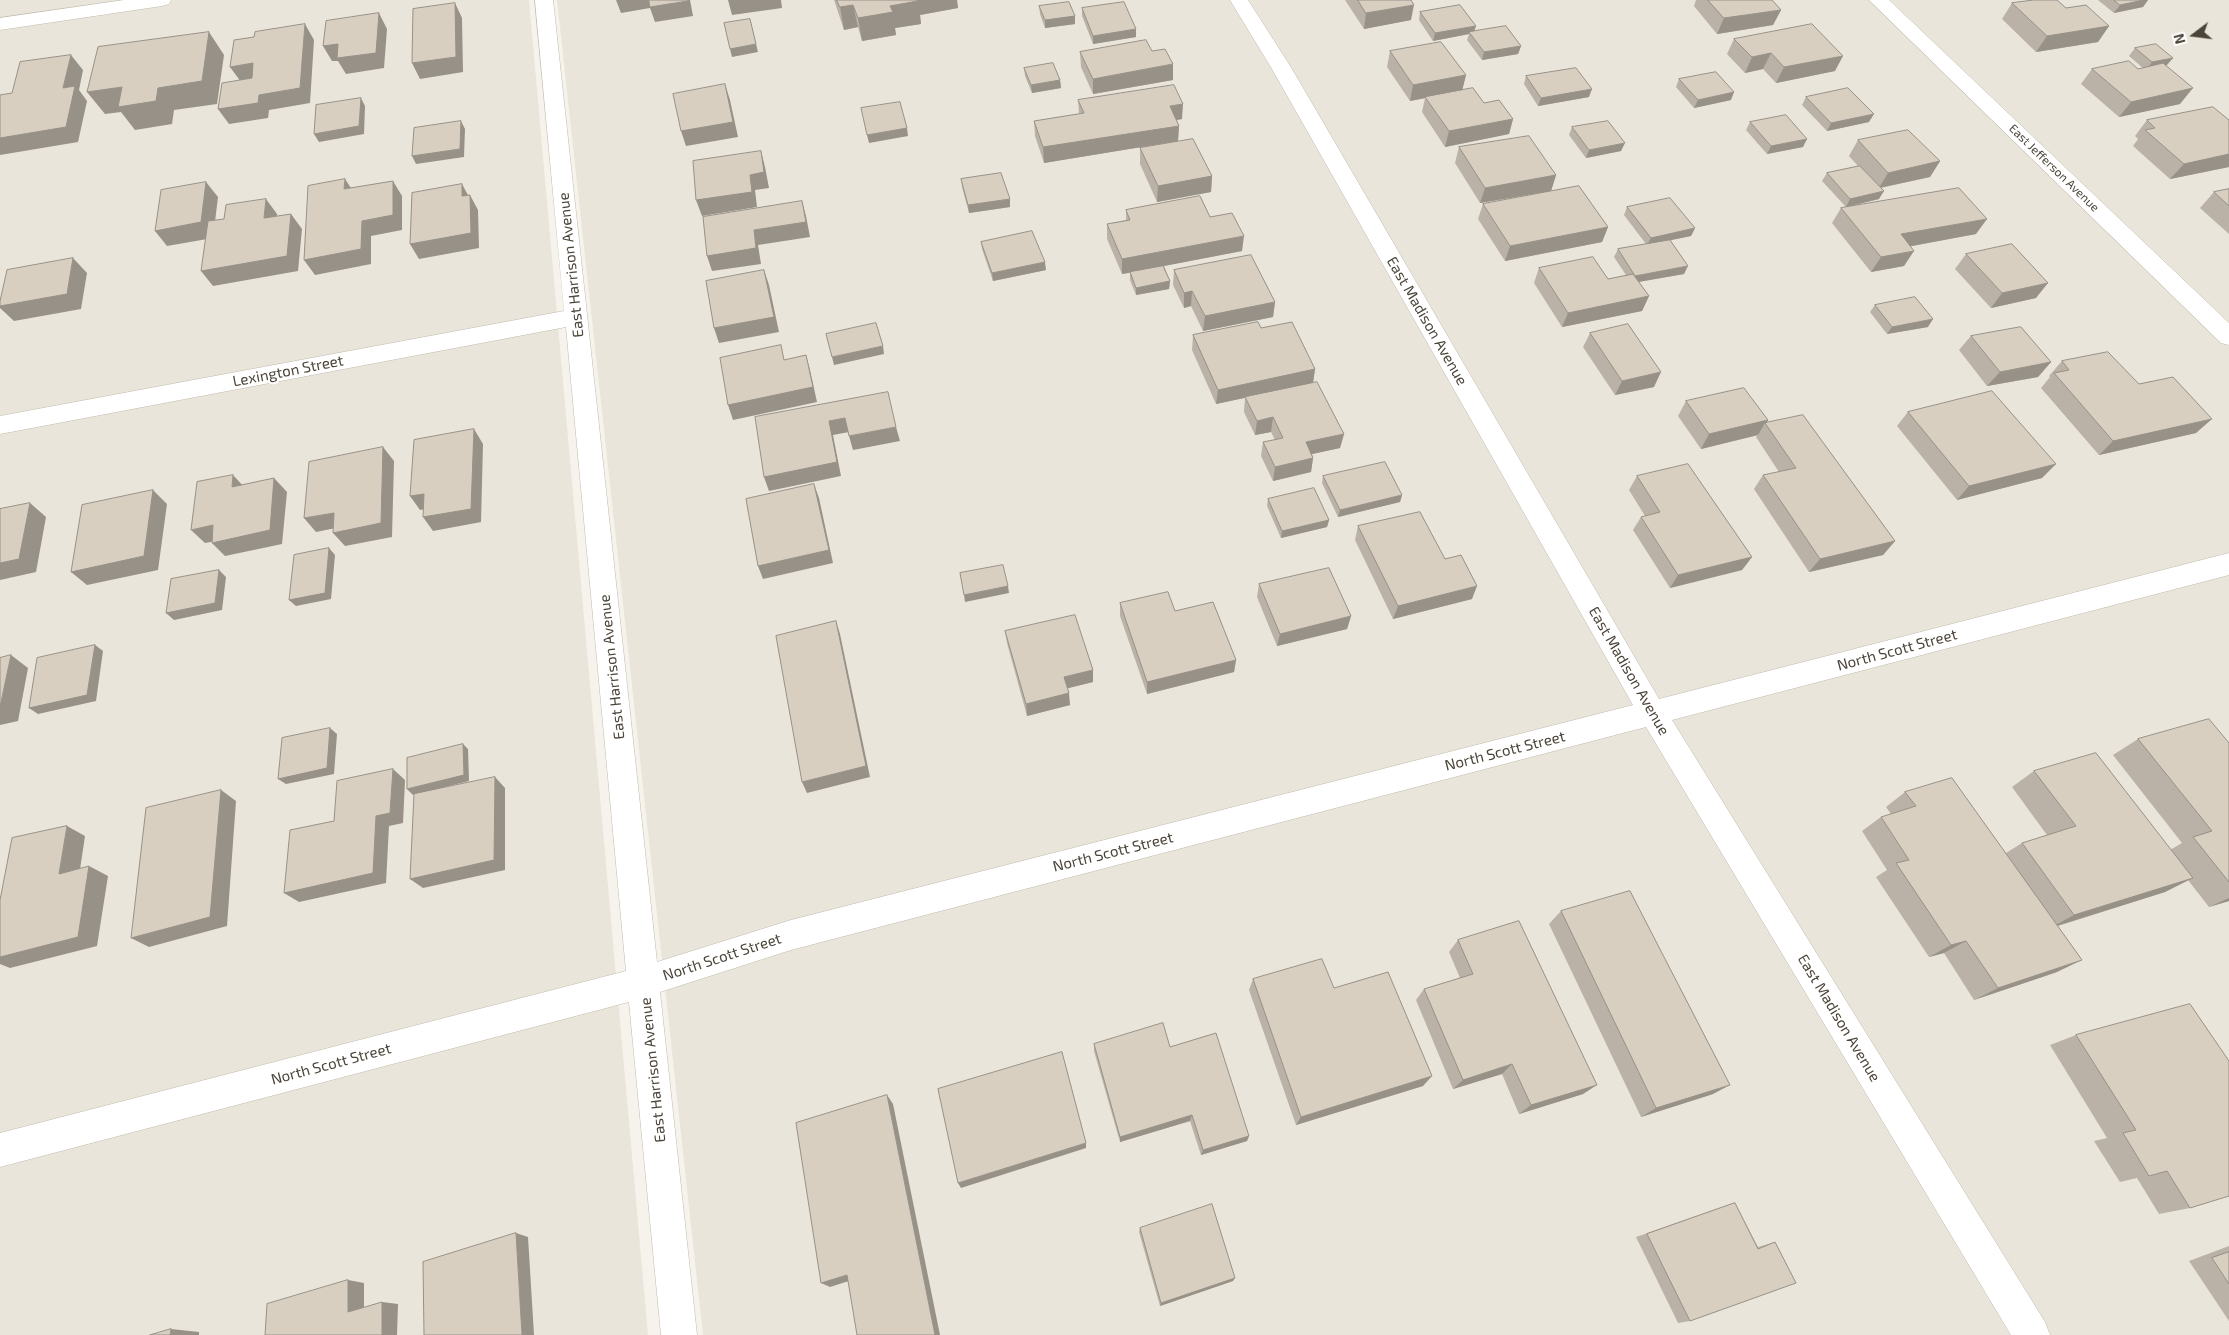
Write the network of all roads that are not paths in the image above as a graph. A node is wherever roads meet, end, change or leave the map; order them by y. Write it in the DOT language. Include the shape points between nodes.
graph roads {
  1 [pos="162,0"];
  2 [pos="544,0"];
  3 [pos="1239,0"];
  4 [pos="1878,0"];
  5 [pos="0,24"];
  6 [pos="576,317"];
  7 [pos="2229,337"];
  8 [pos="0,425"];
  9 [pos="2229,564"];
  10 [pos="1653,714"];
  11 [pos="644,982"];
  12 [pos="0,1150"];
  13 [pos="679,1335"];
  14 [pos="2032,1335"];
  1 -- 5 [label="street"];
  2 -- 6 [label="street, East Harrison Avenue"];
  3 -- 10 [label="street, East Madison Avenue"];
  4 -- 7 [label="street, East Jefferson Avenue"];
  6 -- 8 [label="street, Lexington Street"];
  6 -- 11 [label="street, East Harrison Avenue"];
  9 -- 10 [label="street, North Scott Street"];
  10 -- 11 [label="street, North Scott Street" via="791,935"];
  10 -- 14 [label="street, East Madison Avenue"];
  11 -- 12 [label="street, North Scott Street"];
  11 -- 13 [label="street, East Harrison Avenue"];
}
